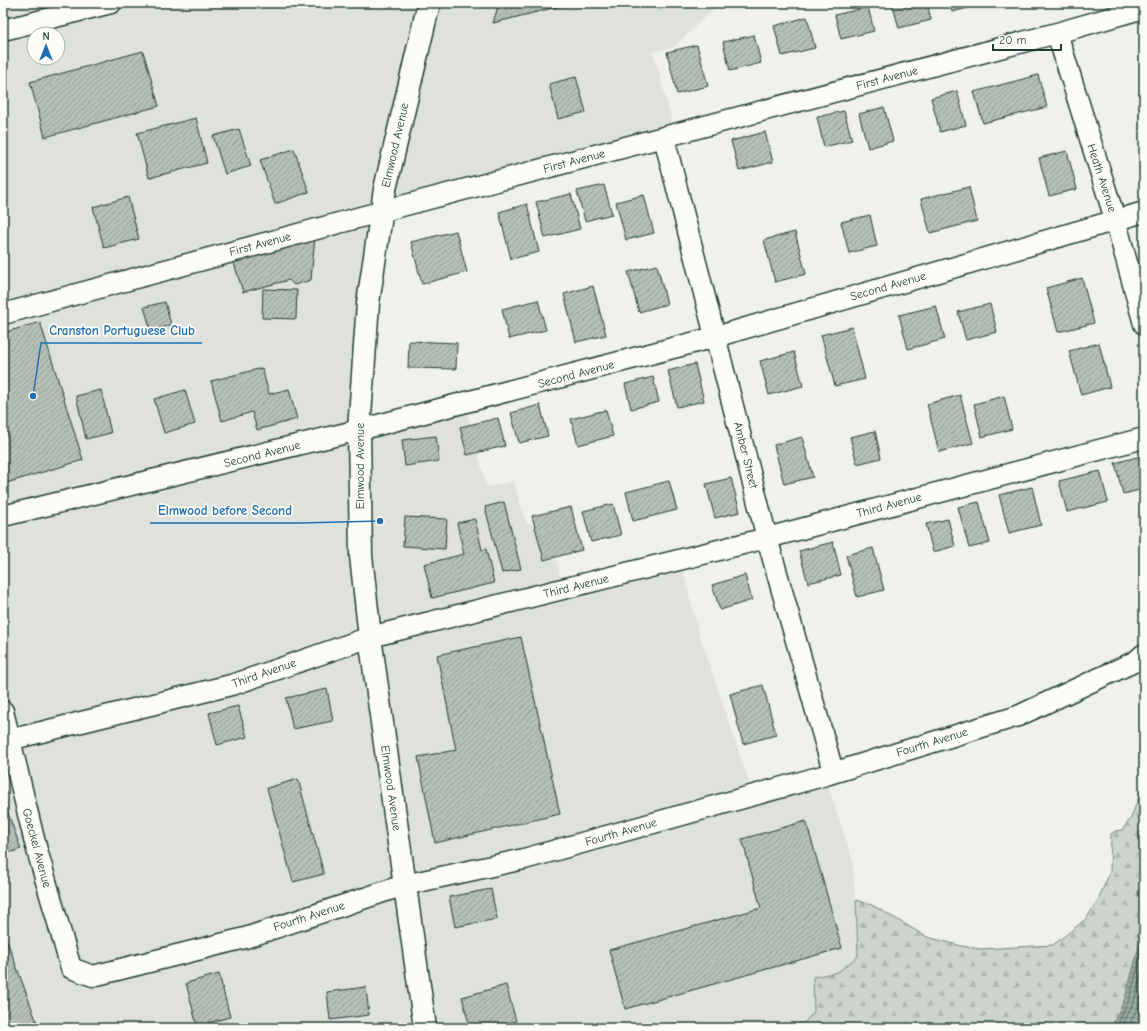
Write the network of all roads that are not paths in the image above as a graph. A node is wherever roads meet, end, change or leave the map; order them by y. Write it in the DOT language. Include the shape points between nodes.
graph roads {
  1 [pos="111,3"];
  2 [pos="429,3"];
  3 [pos="1144,8"];
  4 [pos="3,30"];
  5 [pos="1057,33"];
  6 [pos="664,138"];
  7 [pos="382,211"];
  8 [pos="1144,212"];
  9 [pos="1115,220"];
  10 [pos="3,314"];
  11 [pos="1144,324"];
  12 [pos="715,337"];
  13 [pos="359,430"];
  14 [pos="1144,438"];
  15 [pos="3,516"];
  16 [pos="767,538"];
  17 [pos="370,637"];
  18 [pos="1144,654"];
  19 [pos="3,710"];
  20 [pos="9,740"];
  21 [pos="833,771"];
  22 [pos="404,885"];
  23 [pos="87,975"];
  24 [pos="425,1028"];
  1 -- 4 [label="street"];
  2 -- 7 [label="main road, Elmwood Avenue"];
  3 -- 5 [label="street, First Avenue"];
  5 -- 6 [label="street, First Avenue"];
  5 -- 9 [label="street, Heath Avenue"];
  6 -- 7 [label="street, First Avenue"];
  6 -- 12 [label="street, Amber Street"];
  7 -- 10 [label="street, First Avenue"];
  7 -- 13 [label="main road, Elmwood Avenue" via="368,302"];
  8 -- 9 [label="street, Second Avenue"];
  9 -- 11 [label="street, Heath Avenue"];
  9 -- 12 [label="street, Second Avenue"];
  12 -- 13 [label="street, Second Avenue"];
  12 -- 16 [label="street, Amber Street"];
  13 -- 15 [label="street, Second Avenue"];
  13 -- 17 [label="main road, Elmwood Avenue" via="361,556"];
  14 -- 16 [label="street, Third Avenue"];
  16 -- 17 [label="street, Third Avenue"];
  16 -- 21 [label="street, Amber Street"];
  17 -- 20 [label="street, Third Avenue" via="234,684"];
  17 -- 22 [label="main road, Elmwood Avenue"];
  18 -- 21 [label="street, Fourth Avenue" via="1136,661 1018,716"];
  19 -- 20 [label="street, Goeckel Avenue"];
  20 -- 23 [label="street, Goeckel Avenue" via="71,968"];
  21 -- 22 [label="street, Fourth Avenue" via="524,859"];
  22 -- 23 [label="street, Fourth Avenue" via="245,938 93,976"];
  22 -- 24 [label="main road, Elmwood Avenue"];
}
